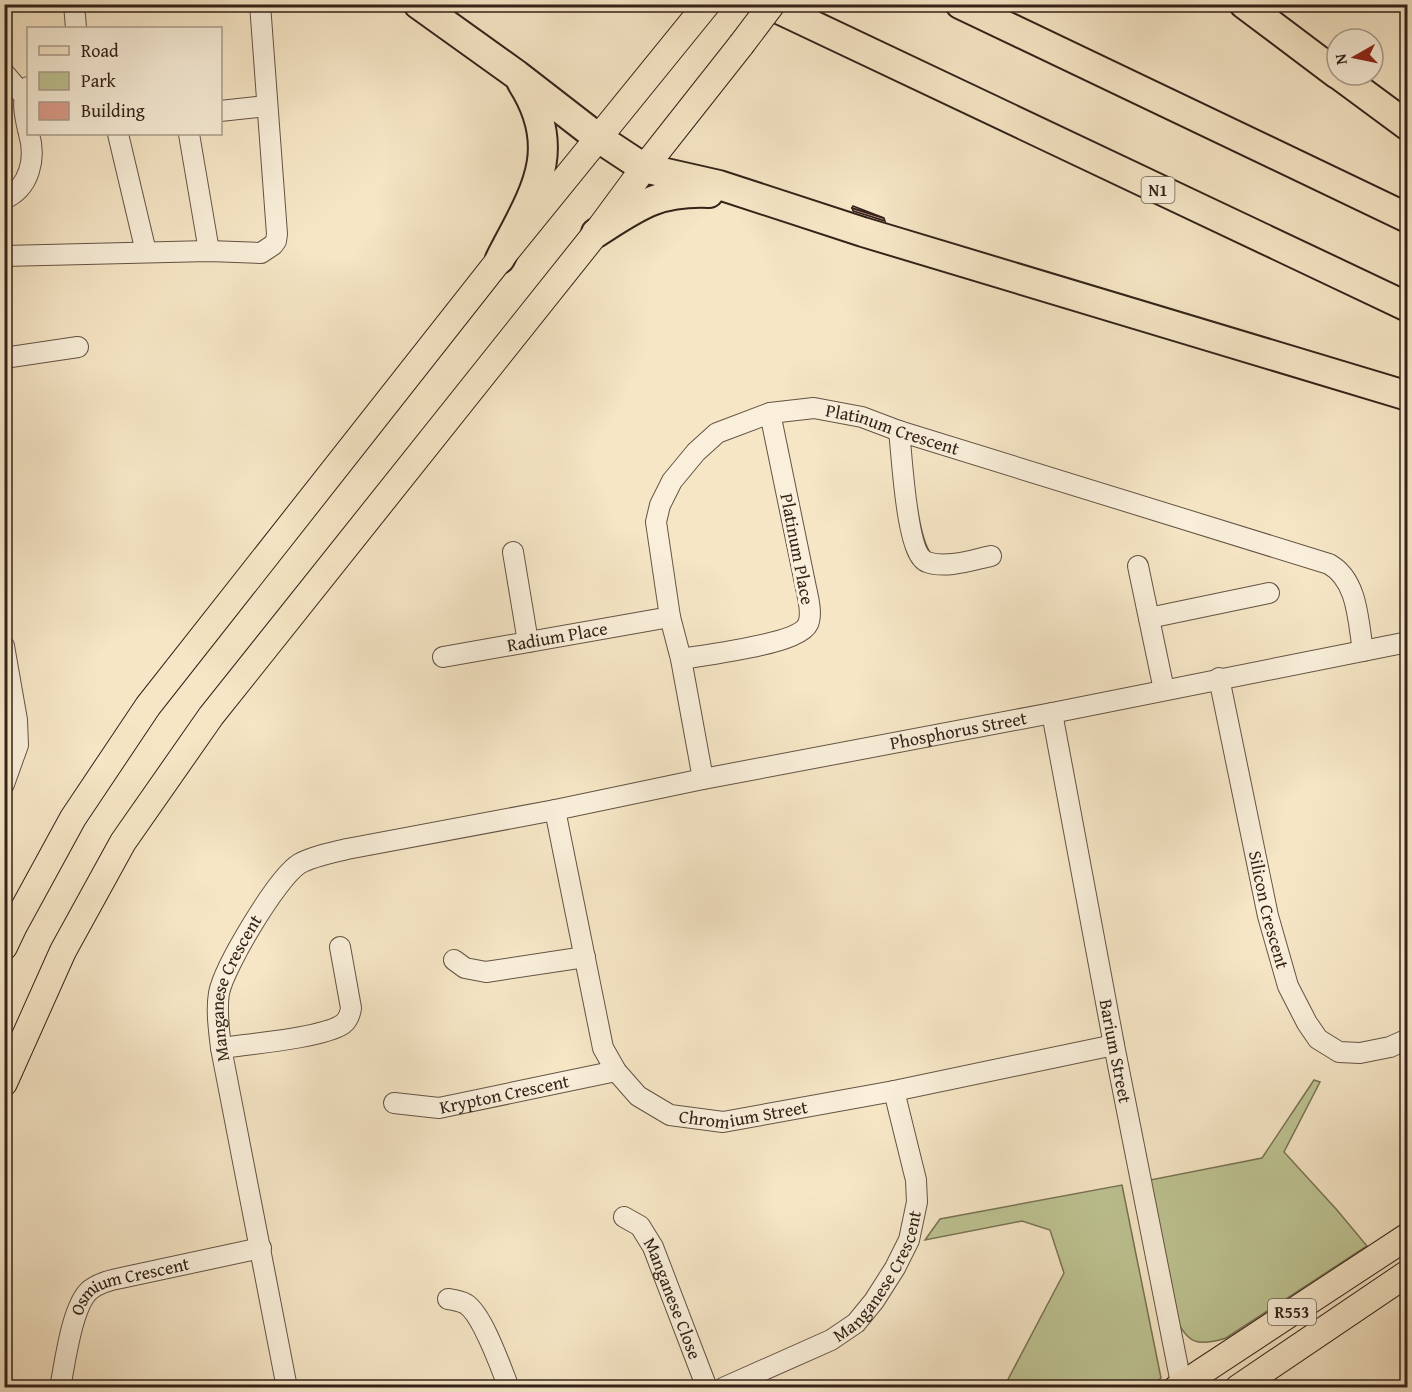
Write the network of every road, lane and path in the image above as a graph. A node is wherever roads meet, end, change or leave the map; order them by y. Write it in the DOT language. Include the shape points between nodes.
graph roads {
  1 [pos="74,4"];
  2 [pos="260,4"];
  3 [pos="418,4"];
  4 [pos="770,4"];
  5 [pos="960,4"];
  6 [pos="1244,4"];
  7 [pos="703,9"];
  8 [pos="76,27"];
  9 [pos="1325,64"];
  10 [pos="4,73"];
  11 [pos="517,75"];
  12 [pos="1355,87"];
  13 [pos="26,91"];
  14 [pos="267,106"];
  15 [pos="222,111"];
  16 [pos="27,123"];
  17 [pos="1407,126"];
  18 [pos="30,135"];
  19 [pos="118,135"];
  20 [pos="189,135"];
  21 [pos="597,137"];
  22 [pos="644,168"];
  23 [pos="750,195"];
  24 [pos="4,200"];
  25 [pos="1407,218"];
  26 [pos="596,233"];
  27 [pos="209,251"];
  28 [pos="146,252"];
  29 [pos="4,256"];
  30 [pos="500,259"];
  31 [pos="1407,307"];
  32 [pos="78,347"];
  33 [pos="4,358"];
  34 [pos="1407,396"];
  35 [pos="770,413"];
  36 [pos="899,431"];
  37 [pos="513,552"];
  38 [pos="991,556"];
  39 [pos="1138,566"];
  40 [pos="1269,593"];
  41 [pos="670,617"];
  42 [pos="1149,618"];
  43 [pos="528,642"];
  44 [pos="1407,642"];
  45 [pos="4,646"];
  46 [pos="1363,651"];
  47 [pos="442,657"];
  48 [pos="681,659"];
  49 [pos="1220,678"];
  50 [pos="1164,690"];
  51 [pos="1052,713"];
  52 [pos="11,721"];
  53 [pos="702,779"];
  54 [pos="4,784"];
  55 [pos="555,810"];
  56 [pos="8,933"];
  57 [pos="340,947"];
  58 [pos="585,957"];
  59 [pos="454,960"];
  60 [pos="1407,1039"];
  61 [pos="1114,1045"];
  62 [pos="221,1048"];
  63 [pos="616,1071"];
  64 [pos="4,1083"];
  65 [pos="894,1091"];
  66 [pos="394,1103"];
  67 [pos="624,1217"];
  68 [pos="1407,1236"];
  69 [pos="261,1248"];
  70 [pos="1407,1273"];
  71 [pos="448,1299"];
  72 [pos="1180,1386"];
  73 [pos="60,1388"];
  74 [pos="286,1388"];
  75 [pos="509,1388"];
  76 [pos="707,1388"];
  77 [pos="723,1388"];
  78 [pos="1238,1388"];
  1 -- 8 [label="street"];
  2 -- 14 [label="street"];
  3 -- 11 [label="highway"];
  4 -- 22 [label="main road, bridge"];
  4 -- 31 [label="highway, N1"];
  5 -- 25 [label="highway"];
  6 -- 9 [label="highway"];
  7 -- 21 [label="main road"];
  10 -- 13 [label="street"];
  11 -- 21 [label="highway"];
  11 -- 30 [label="highway" via="538,114 543,156 536,189"];
  12 -- 17 [label="highway"];
  13 -- 16 [label="street"];
  14 -- 15 [label="street"];
  14 -- 27 [label="street" via="276,241 261,253"];
  18 -- 24 [label="street" via="31,163 27,178 20,189"];
  19 -- 28 [label="street"];
  20 -- 27 [label="street"];
  21 -- 22 [label="highway"];
  21 -- 30 [label="main road"];
  22 -- 23 [label="highway"];
  22 -- 26 [label="main road"];
  23 -- 26 [label="highway" via="666,195 642,204"];
  23 -- 34 [label="highway"];
  26 -- 64 [label="main road" via="204,725 123,842 63,951"];
  27 -- 28 [label="street"];
  28 -- 29 [label="street"];
  30 -- 56 [label="main road" via="148,706 73,818"];
  32 -- 33 [label="street"];
  35 -- 36 [label="street, Platinum Crescent" via="814,408 862,417"];
  35 -- 41 [label="street, Platinum Crescent" via="717,433 672,481 660,505 656,522"];
  35 -- 48 [label="street, Platinum Place" via="805,583 808,623 801,632 784,640"];
  36 -- 38 [label="street" via="910,527 918,555 935,564"];
  36 -- 46 [label="street, Platinum Crescent" via="1329,564 1343,574 1349,585"];
  37 -- 43 [label="street"];
  39 -- 42 [label="street"];
  40 -- 42 [label="street"];
  41 -- 43 [label="street, Radium Place"];
  41 -- 48 [label="street, Platinum Crescent"];
  42 -- 50 [label="street"];
  43 -- 47 [label="street, Radium Place"];
  44 -- 46 [label="street"];
  45 -- 52 [label="street"];
  46 -- 49 [label="street, Phosphorus Street"];
  48 -- 53 [label="street, Platinum Crescent"];
  49 -- 50 [label="street, Phosphorus Street"];
  49 -- 60 [label="street, Silicon Crescent" via="1268,916 1288,986 1307,1023 1318,1040 1339,1052 1360,1053"];
  50 -- 51 [label="street, Phosphorus Street"];
  51 -- 53 [label="street, Phosphorus Street"];
  51 -- 61 [label="street, Barium Street"];
  52 -- 54 [label="street" via="18,745"];
  53 -- 55 [label="street, Phosphorus Street"];
  55 -- 58 [label="street, Chromium Street"];
  55 -- 62 [label="street, Manganese Crescent" via="347,849 297,865 242,939 228,968 219,991"];
  57 -- 62 [label="street" via="351,1008 350,1017 343,1024 316,1034"];
  58 -- 59 [label="street" via="486,972 465,968"];
  58 -- 63 [label="street, Chromium Street" via="603,1048"];
  61 -- 65 [label="street, Chromium Street"];
  61 -- 72 [label="street, Barium Street"];
  62 -- 69 [label="street, Manganese Crescent"];
  63 -- 65 [label="street, Chromium Street" via="638,1096 670,1115 723,1122"];
  63 -- 66 [label="street, Krypton Crescent" via="439,1108"];
  65 -- 77 [label="street, Manganese Crescent" via="918,1202 909,1240 895,1269 856,1323 831,1340"];
  67 -- 76 [label="street, Manganese Close" via="640,1226 653,1247"];
  68 -- 72 [label="main road, R553"];
  69 -- 73 [label="street, Osmium Crescent" via="106,1281 91,1289 83,1297 74,1320"];
  69 -- 74 [label="street, Manganese Crescent"];
  70 -- 78 [label="main road, R553"];
  71 -- 75 [label="street" via="475,1312"];
}
